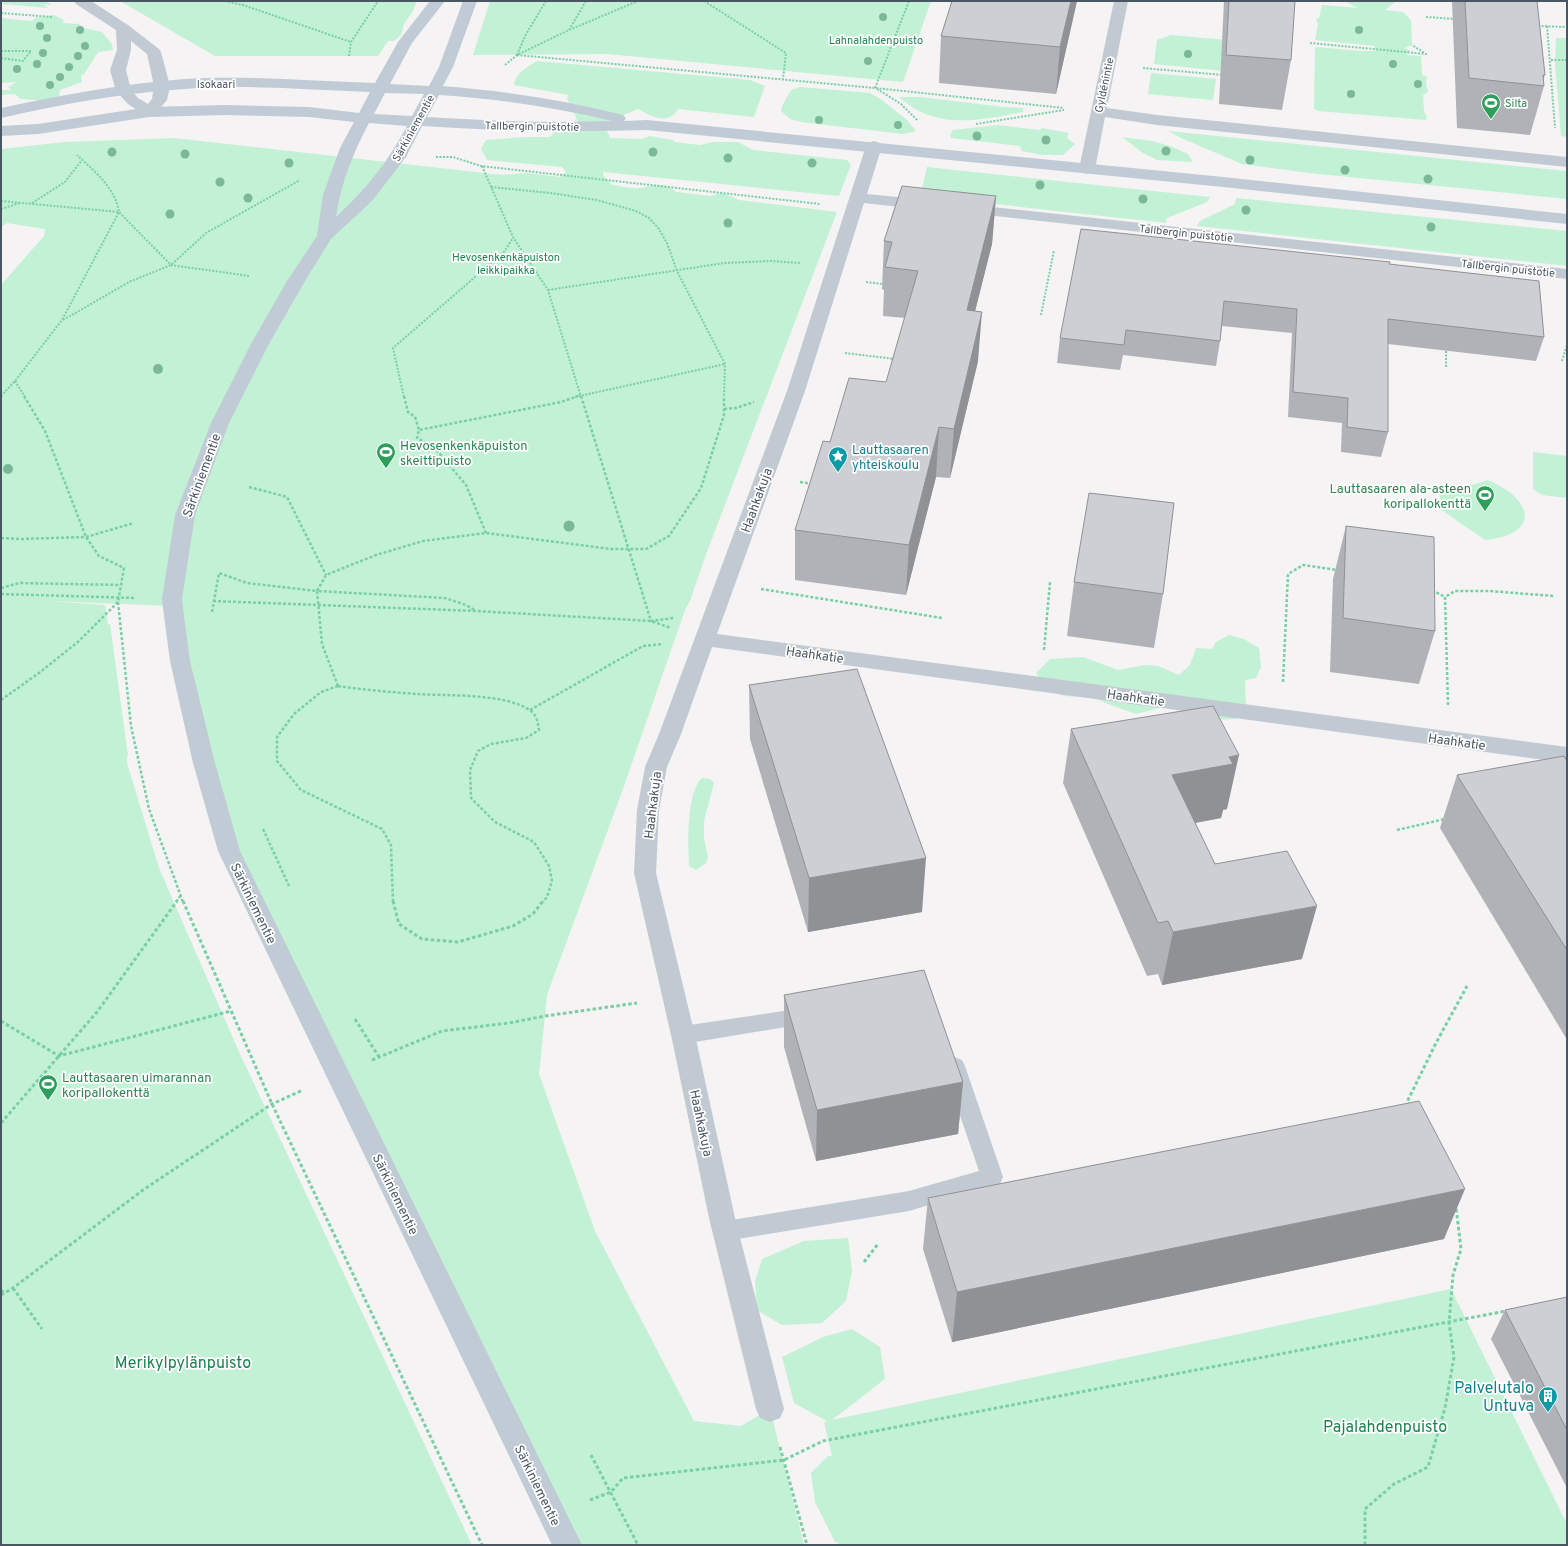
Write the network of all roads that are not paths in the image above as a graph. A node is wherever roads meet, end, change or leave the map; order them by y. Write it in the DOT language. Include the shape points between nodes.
graph roads {
  1 [pos="81,1"];
  2 [pos="438,1"];
  3 [pos="470,1"];
  4 [pos="1122,1"];
  5 [pos="123,28"];
  6 [pos="162,86"];
  7 [pos="380,88"];
  8 [pos="124,91"];
  9 [pos="433,91"];
  10 [pos="1099,111"];
  11 [pos="149,112"];
  12 [pos="1,113"];
  13 [pos="363,118"];
  14 [pos="418,121"];
  15 [pos="647,124"];
  16 [pos="1,131"];
  17 [pos="874,146"];
  18 [pos="1562,161"];
  19 [pos="1087,169"];
  20 [pos="857,203"];
  21 [pos="1567,219"];
  22 [pos="325,236"];
  23 [pos="1567,274"];
  24 [pos="698,637"];
  25 [pos="1567,755"];
  26 [pos="829,1012"];
  27 [pos="683,1035"];
  28 [pos="948,1049"];
  29 [pos="725,1231"];
  30 [pos="770,1409"];
  31 [pos="567,1545"];
  1 -- 5 [label="street"];
  2 -- 7 [label="street, Särkiniementie" via="405,42"];
  3 -- 9 [label="street, Särkiniementie" via="446,67"];
  4 -- 10 [label="street, Gyldénintie"];
  5 -- 6 [label="street" via="154,52"];
  5 -- 8 [label="street" via="124,50 118,70"];
  6 -- 7 [label="street, Isokaari" via="260,84"];
  6 -- 8 [label="street, Isokaari"];
  6 -- 11 [label="street" via="159,100"];
  7 -- 9 [label="street, Isokaari"];
  7 -- 13 [label="street, Särkiniementie"];
  8 -- 11 [label="street"];
  8 -- 12 [label="street, Isokaari"];
  9 -- 14 [label="street, Särkiniementie"];
  9 -- 15 [label="street, Tallbergin puistotie" via="528,99"];
  10 -- 18 [label="street" via="1157,120"];
  10 -- 19 [label="street, Gyldénintie"];
  11 -- 13 [label="street, Isokaari" via="240,110 309,112"];
  11 -- 16 [label="street, Isokaari" via="38,130"];
  13 -- 14 [label="street, Isokaari"];
  13 -- 22 [label="street, Särkiniementie" via="348,148 331,195"];
  14 -- 15 [label="street, Tallbergin puistotie" via="565,127"];
  14 -- 22 [label="street, Särkiniementie" via="400,154 366,198"];
  15 -- 17 [label="street, Tallbergin puistotie"];
  17 -- 19 [label="street, Tallbergin puistotie"];
  17 -- 20 [label="street"];
  19 -- 21 [label="street, Tallbergin puistotie"];
  20 -- 23 [label="street, Tallbergin puistotie" via="948,207"];
  20 -- 24 [label="street, Haahkakuja" via="796,391"];
  22 -- 31 [label="street, Särkiniementie" via="261,342 220,423 185,515 172,599 180,661 204,762 229,850"];
  24 -- 25 [label="street, Haahkatie"];
  24 -- 27 [label="street, Haahkakuja" via="670,734 656,767 648,810 646,873 650,903"];
  26 -- 27 [label="lane"];
  27 -- 29 [label="street, Haahkakuja"];
  28 -- 29 [label="lane" via="992,1177 909,1201"];
  29 -- 30 [label="street, Haahkakuja"];
}
